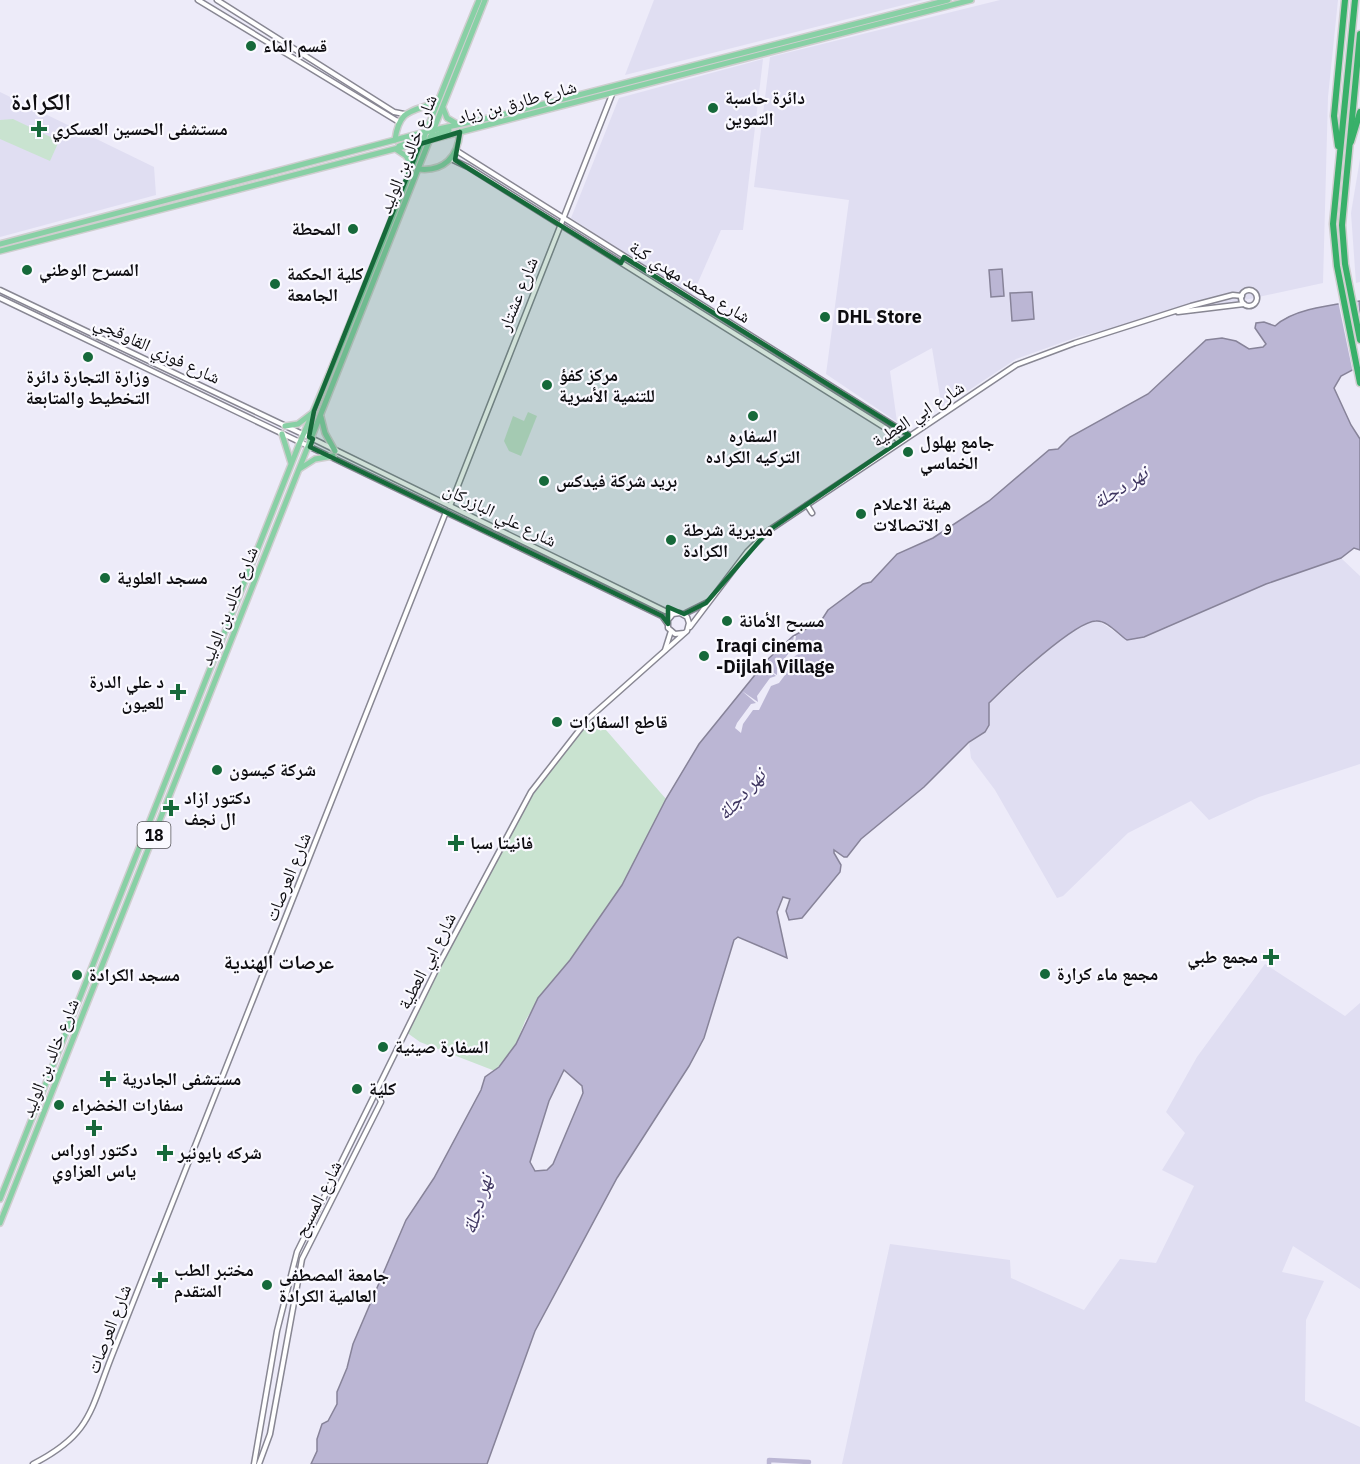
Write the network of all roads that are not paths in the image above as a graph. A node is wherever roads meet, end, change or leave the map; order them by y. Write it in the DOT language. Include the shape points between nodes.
graph roads {
  1 [pos="198,0"];
  2 [pos="216,0"];
  3 [pos="479,0"];
  4 [pos="485,0"];
  5 [pos="948,0"];
  6 [pos="971,0"];
  7 [pos="1345,0"];
  8 [pos="1355,0"];
  9 [pos="1360,34"];
  10 [pos="613,92"];
  11 [pos="437,102"];
  12 [pos="444,105"];
  13 [pos="1360,112"];
  14 [pos="404,114"];
  15 [pos="399,122"];
  16 [pos="459,124"];
  17 [pos="460,132"];
  18 [pos="426,137"];
  19 [pos="395,140"];
  20 [pos="397,150"];
  21 [pos="390,151"];
  22 [pos="457,151"];
  23 [pos="1339,153"];
  24 [pos="1347,154"];
  25 [pos="452,159"];
  26 [pos="415,167"];
  27 [pos="512,187"];
  28 [pos="508,193"];
  29 [pos="564,219"];
  30 [pos="560,225"];
  31 [pos="0,244"];
  32 [pos="0,251"];
  33 [pos="624,257"];
  34 [pos="621,263"];
  35 [pos="0,290"];
  36 [pos="1242,296"];
  37 [pos="0,298"];
  38 [pos="1244,304"];
  39 [pos="1174,312"];
  40 [pos="754,338"];
  41 [pos="1360,340"];
  42 [pos="748,343"];
  43 [pos="1360,383"];
  44 [pos="317,412"];
  45 [pos="285,426"];
  46 [pos="282,434"];
  47 [pos="909,435"];
  48 [pos="308,437"];
  49 [pos="300,442"];
  50 [pos="900,442"];
  51 [pos="308,446"];
  52 [pos="334,453"];
  53 [pos="291,465"];
  54 [pos="300,469"];
  55 [pos="807,505"];
  56 [pos="450,506"];
  57 [pos="447,512"];
  58 [pos="812,513"];
  59 [pos="713,597"];
  60 [pos="675,614"];
  61 [pos="684,614"];
  62 [pos="668,624"];
  63 [pos="671,631"];
  64 [pos="686,631"];
  65 [pos="663,653"];
  66 [pos="377,1091"];
  67 [pos="0,1199"];
  68 [pos="0,1223"];
  69 [pos="295,1258"];
  70 [pos="302,1259"];
  71 [pos="33,1464"];
  72 [pos="254,1464"];
  73 [pos="259,1464"];
  1 -- 15 [label="street"];
  2 -- 14 [label="street" via="394,112"];
  3 -- 11 [label="main road, شارع خالد بن الوليد"];
  4 -- 12 [label="main road, شارع خالد بن الوليد"];
  5 -- 16 [label="main road, شارع طارق بن زياد"];
  6 -- 10 [label="main road, شارع طارق بن زياد"];
  7 -- 23 [label="highway" via="1334,116"];
  8 -- 23 [label="highway"];
  9 -- 24 [label="highway"];
  10 -- 17 [label="main road, شارع طارق بن زياد"];
  10 -- 29 [label="street, شارع عشتار"];
  11 -- 14 [label="main road"];
  11 -- 18 [label="main road, شارع خالد بن الوليد"];
  12 -- 16 [label="main road" via="447,118"];
  12 -- 18 [label="main road, شارع خالد بن الوليد"];
  13 -- 24 [label="highway"];
  14 -- 15 [label="main road"];
  15 -- 19 [label="main road"];
  16 -- 18 [label="main road, شارع طارق بن زياد"];
  17 -- 18 [label="main road, شارع طارق بن زياد"];
  17 -- 22 [label="main road"];
  18 -- 19 [label="main road, شارع طارق بن زياد"];
  18 -- 20 [label="main road, شارع طارق بن زياد"];
  18 -- 21 [label="main road"];
  18 -- 26 [label="main road, شارع خالد بن الوليد"];
  19 -- 31 [label="main road, شارع طارق بن زياد"];
  20 -- 21 [label="main road, شارع طارق بن زياد"];
  20 -- 26 [label="main road"];
  21 -- 32 [label="main road, شارع طارق بن زياد"];
  22 -- 25 [label="main road"];
  22 -- 27 [label="street, شارع محمد مهدي كبة"];
  23 -- 43 [label="highway" via="1334,245"];
  24 -- 41 [label="highway" via="1342,235"];
  25 -- 26 [label="main road" via="435,169"];
  25 -- 28 [label="street, شارع محمد مهدي كبة"];
  26 -- 44 [label="main road, شارع خالد بن الوليد"];
  27 -- 28 [label="street"];
  27 -- 29 [label="street, شارع محمد مهدي كبة"];
  28 -- 30 [label="street, شارع محمد مهدي كبة"];
  29 -- 30 [label="street, شارع عشتار"];
  29 -- 33 [label="street, شارع محمد مهدي كبة"];
  30 -- 34 [label="street, شارع محمد مهدي كبة"];
  30 -- 56 [label="street, شارع عشتار"];
  33 -- 34 [label="street"];
  33 -- 40 [label="street, شارع محمد مهدي كبة"];
  34 -- 42 [label="street, شارع محمد مهدي كبة"];
  35 -- 45 [label="street, شارع فوزي القاوقجي"];
  36 -- 38 [label="street"];
  36 -- 38 [label="street" via="1249,291 1256,296 1252,305"];
  36 -- 39 [label="street, شارع ابي العطية" via="1226,296"];
  37 -- 46 [label="street, شارع فوزي القاوقجي"];
  38 -- 39 [label="street, شارع ابي العطية"];
  39 -- 47 [label="street, شارع ابي العطية" via="1016,365"];
  40 -- 42 [label="street"];
  40 -- 47 [label="street, شارع محمد مهدي كبة"];
  42 -- 50 [label="street, شارع محمد مهدي كبة" via="890,431"];
  44 -- 45 [label="main road" via="304,421"];
  44 -- 48 [label="main road, شارع خالد بن الوليد"];
  44 -- 52 [label="main road"];
  45 -- 48 [label="street, شارع فوزي القاوقجي"];
  46 -- 49 [label="street, شارع فوزي القاوقجي"];
  46 -- 53 [label="main road"];
  47 -- 50 [label="street, شارع ابي العطية"];
  48 -- 49 [label="main road, شارع خالد بن الوليد / 18"];
  48 -- 51 [label="main road"];
  48 -- 51 [label="main road"];
  48 -- 52 [label="street, شارع علي البازركان"];
  49 -- 51 [label="street"];
  49 -- 53 [label="main road, شارع خالد بن الوليد / 18"];
  50 -- 55 [label="street, شارع ابي العطية"];
  51 -- 52 [label="street, شارع علي البازركان"];
  51 -- 54 [label="main road, شارع خالد بن الوليد"];
  52 -- 54 [label="main road"];
  52 -- 56 [label="street, شارع علي البازركان"];
  52 -- 57 [label="street, شارع علي البازركان"];
  53 -- 67 [label="main road, شارع خالد بن الوليد / 18"];
  54 -- 68 [label="main road, شارع خالد بن الوليد / 18"];
  55 -- 58 [label="street"];
  55 -- 59 [label="street, شارع ابي العطية" via="768,531"];
  56 -- 60 [label="street, شارع علي البازركان"];
  57 -- 62 [label="street, شارع علي البازركان" via="662,616"];
  57 -- 71 [label="street, شارع العرصات" via="93,1412 67,1442"];
  59 -- 61 [label="street, شارع ابي العطية"];
  59 -- 64 [label="street, شارع ابي العطية"];
  60 -- 61 [label="street"];
  60 -- 62 [label="street"];
  61 -- 64 [label="street" via="689,621"];
  62 -- 63 [label="street"];
  63 -- 64 [label="street"];
  63 -- 65 [label="street, شارع ابي العطية"];
  64 -- 65 [label="street, شارع ابي العطية"];
  65 -- 66 [label="street, شارع ابي العطية" via="588,719 531,792 439,964"];
  66 -- 69 [label="street, شارع ابي العطية"];
  66 -- 70 [label="street, شارع المسبح" via="381,1102"];
  69 -- 70 [label="street"];
  69 -- 72 [label="street, شارع ابي العطية" via="277,1331"];
  70 -- 73 [label="street, شارع المسبح" via="270,1434"];
}
